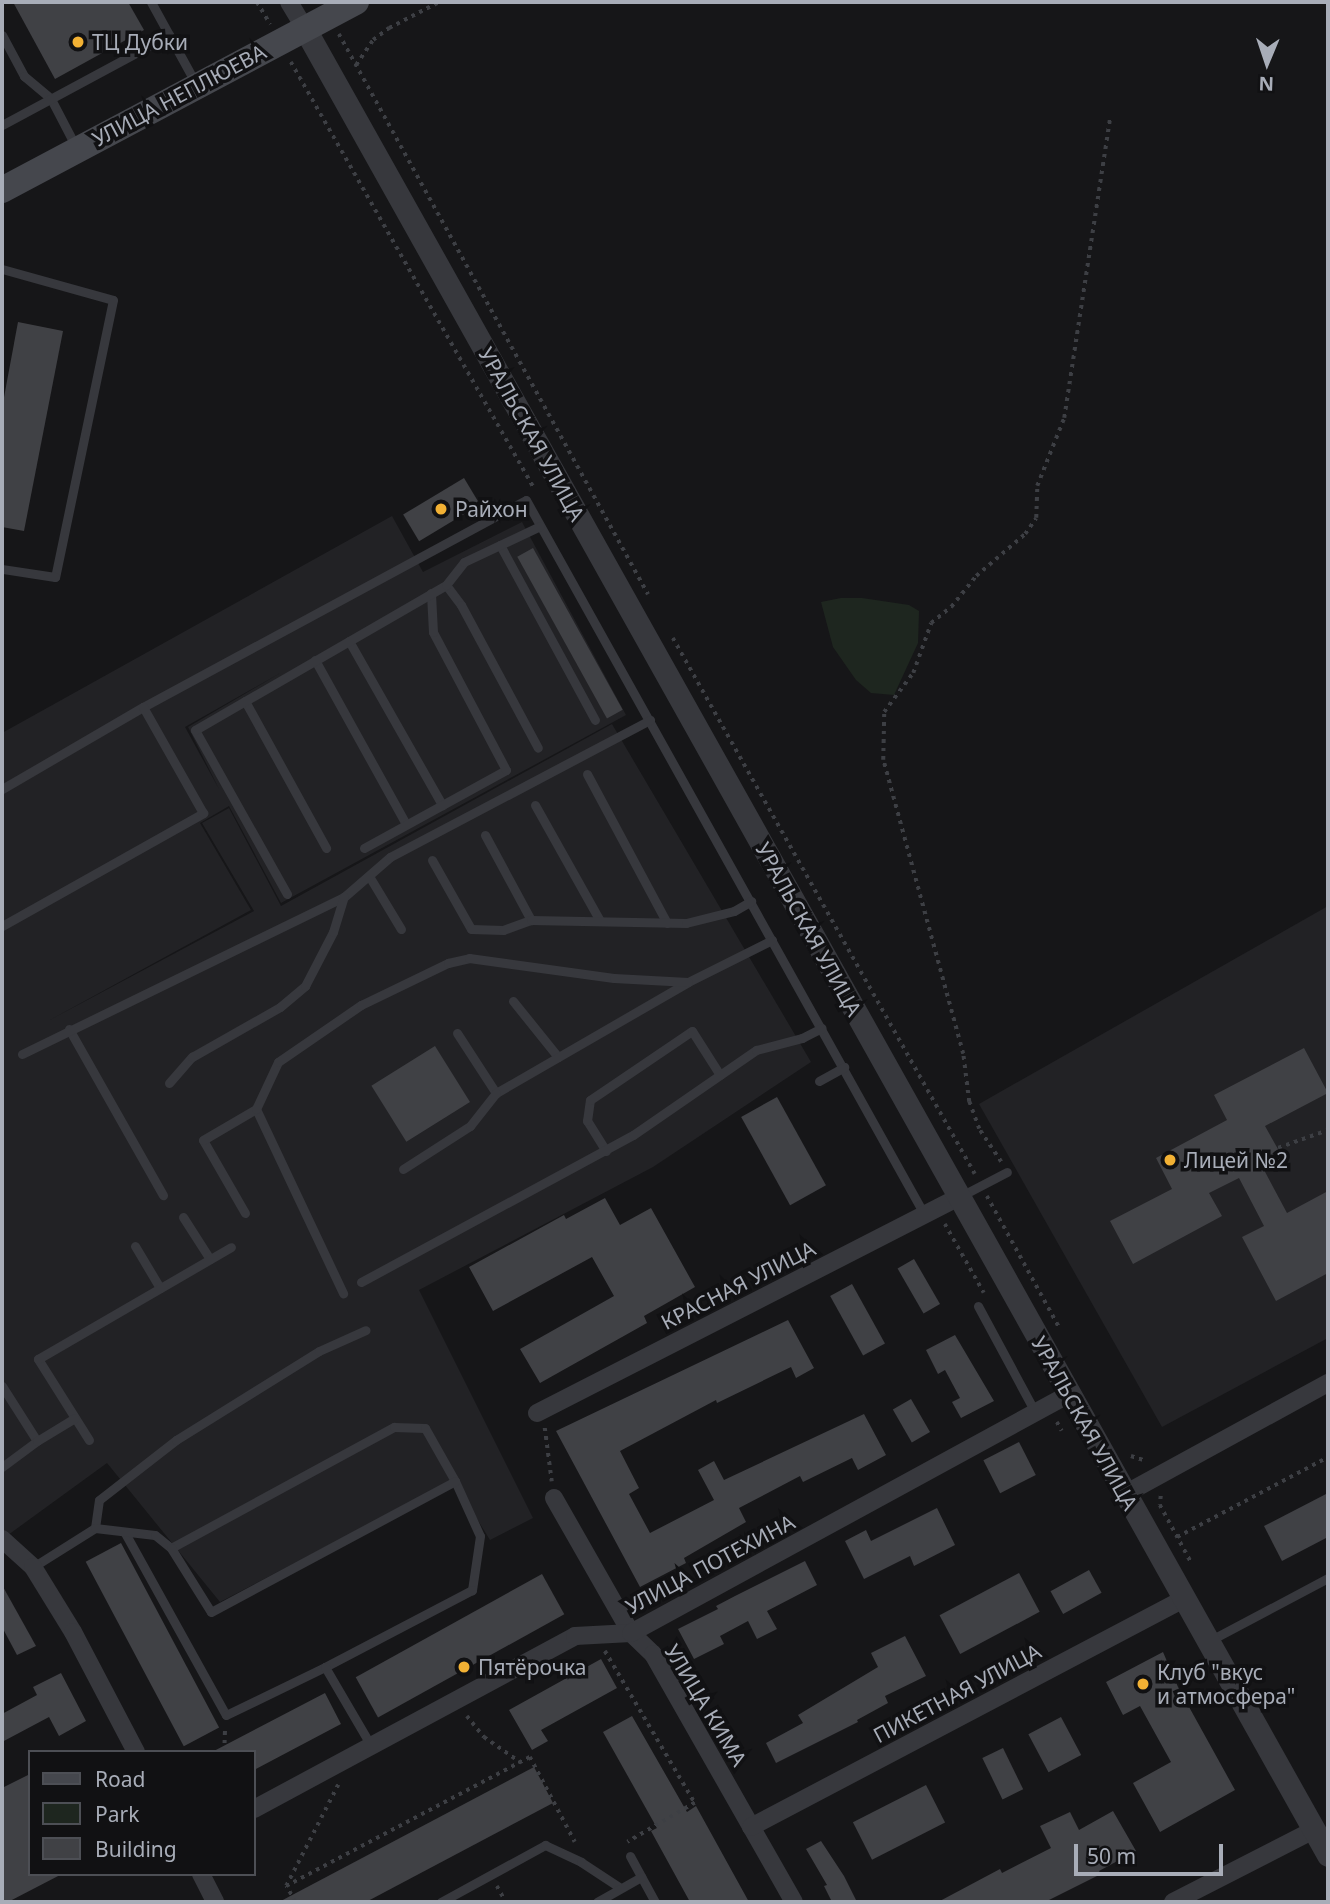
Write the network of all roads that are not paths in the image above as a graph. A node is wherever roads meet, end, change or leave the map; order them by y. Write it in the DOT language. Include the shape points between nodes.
graph roads {
  1 [pos="151,2"];
  2 [pos="289,2"];
  3 [pos="356,2"];
  4 [pos="305,29"];
  5 [pos="169,35"];
  6 [pos="3,42"];
  7 [pos="198,87"];
  8 [pos="51,99"];
  9 [pos="2,125"];
  10 [pos="78,149"];
  11 [pos="2,190"];
  12 [pos="2,269"];
  13 [pos="540,526"];
  14 [pos="500,545"];
  15 [pos="2,569"];
  16 [pos="446,585"];
  17 [pos="431,593"];
  18 [pos="349,641"];
  19 [pos="315,660"];
  20 [pos="245,701"];
  21 [pos="143,707"];
  22 [pos="595,720"];
  23 [pos="650,720"];
  24 [pos="538,748"];
  25 [pos="587,774"];
  26 [pos="2,789"];
  27 [pos="442,805"];
  28 [pos="535,805"];
  29 [pos="405,824"];
  30 [pos="485,835"];
  31 [pos="326,848"];
  32 [pos="364,848"];
  33 [pos="432,860"];
  34 [pos="369,876"];
  35 [pos="287,894"];
  36 [pos="344,897"];
  37 [pos="751,901"];
  38 [pos="531,920"];
  39 [pos="600,921"];
  40 [pos="667,923"];
  41 [pos="2,926"];
  42 [pos="401,929"];
  43 [pos="772,940"];
  44 [pos="688,982"];
  45 [pos="513,1001"];
  46 [pos="822,1028"];
  47 [pos="69,1029"];
  48 [pos="457,1033"];
  49 [pos="22,1054"];
  50 [pos="558,1057"];
  51 [pos="844,1068"];
  52 [pos="720,1075"];
  53 [pos="818,1081"];
  54 [pos="169,1083"];
  55 [pos="496,1093"];
  56 [pos="256,1109"];
  57 [pos="606,1151"];
  58 [pos="403,1169"];
  59 [pos="1007,1172"];
  60 [pos="163,1195"];
  61 [pos="959,1197"];
  62 [pos="246,1213"];
  63 [pos="924,1214"];
  64 [pos="183,1217"];
  65 [pos="135,1246"];
  66 [pos="231,1247"];
  67 [pos="210,1259"];
  68 [pos="361,1282"];
  69 [pos="160,1288"];
  70 [pos="343,1293"];
  71 [pos="978,1307"];
  72 [pos="366,1330"];
  73 [pos="1328,1383"];
  74 [pos="2,1386"];
  75 [pos="1069,1394"];
  76 [pos="1035,1412"];
  77 [pos="75,1418"];
  78 [pos="541,1421"];
  79 [pos="89,1440"];
  80 [pos="37,1441"];
  81 [pos="2,1467"];
  82 [pos="455,1481"];
  83 [pos="1125,1494"];
  84 [pos="554,1498"];
  85 [pos="95,1528"];
  86 [pos="125,1533"];
  87 [pos="6,1546"];
  88 [pos="171,1548"];
  89 [pos="33,1567"];
  90 [pos="1328,1578"];
  91 [pos="1184,1599"];
  92 [pos="631,1633"];
  93 [pos="1208,1642"];
  94 [pos="325,1667"];
  95 [pos="370,1744"];
  96 [pos="135,1750"];
  97 [pos="256,1808"];
  98 [pos="751,1826"];
  99 [pos="1314,1830"];
  100 [pos="1328,1855"];
  101 [pos="630,1856"];
  102 [pos="202,1876"];
  103 [pos="640,1877"];
  104 [pos="619,1887"];
  105 [pos="215,1902"];
  106 [pos="441,1902"];
  107 [pos="597,1902"];
  108 [pos="655,1902"];
  109 [pos="794,1902"];
  110 [pos="1173,1902"];
  1 -- 5 [label="lane"];
  2 -- 4 [label="street, УРАЛЬСКАЯ УЛИЦА"];
  3 -- 4 [label="main road, УЛИЦА НЕПЛЮЕВА"];
  4 -- 7 [label="main road, УЛИЦА НЕПЛЮЕВА"];
  4 -- 61 [label="street, УРАЛЬСКАЯ УЛИЦА"];
  5 -- 7 [label="lane"];
  5 -- 8 [label="lane"];
  6 -- 8 [label="lane" via="24,76"];
  7 -- 10 [label="main road, УЛИЦА НЕПЛЮЕВА"];
  8 -- 9 [label="lane"];
  8 -- 10 [label="lane"];
  10 -- 11 [label="main road, УЛИЦА НЕПЛЮЕВА"];
  12 -- 15 [label="lane" via="113,300 55,577"];
  13 -- 14 [label="lane"];
  13 -- 21 [label="lane" via="526,500"];
  13 -- 23 [label="lane"];
  14 -- 16 [label="lane" via="464,562"];
  14 -- 22 [label="lane"];
  16 -- 17 [label="lane"];
  16 -- 24 [label="lane"];
  17 -- 18 [label="lane"];
  17 -- 27 [label="lane" via="433,632 506,770"];
  18 -- 19 [label="lane"];
  18 -- 27 [label="lane"];
  19 -- 20 [label="lane"];
  19 -- 29 [label="lane"];
  20 -- 31 [label="lane"];
  20 -- 35 [label="lane" via="195,730"];
  21 -- 26 [label="lane"];
  21 -- 41 [label="lane" via="203,813"];
  23 -- 34 [label="lane" via="390,858"];
  23 -- 37 [label="lane"];
  25 -- 40 [label="lane"];
  27 -- 29 [label="lane"];
  28 -- 39 [label="lane"];
  29 -- 32 [label="lane"];
  30 -- 38 [label="lane"];
  33 -- 38 [label="lane" via="471,929 503,930"];
  34 -- 36 [label="lane"];
  34 -- 42 [label="lane"];
  36 -- 47 [label="lane"];
  36 -- 54 [label="lane" via="333,932 305,986 279,1007 192,1057"];
  37 -- 40 [label="lane" via="734,911"];
  37 -- 43 [label="lane"];
  38 -- 39 [label="lane"];
  39 -- 40 [label="lane"];
  43 -- 44 [label="lane"];
  43 -- 46 [label="lane"];
  44 -- 50 [label="lane"];
  44 -- 56 [label="lane" via="614,978 469,958 448,963 361,1005 278,1062"];
  45 -- 50 [label="lane"];
  46 -- 51 [label="lane"];
  46 -- 52 [label="lane" via="756,1051"];
  47 -- 49 [label="lane"];
  47 -- 60 [label="lane"];
  48 -- 55 [label="lane"];
  50 -- 55 [label="lane"];
  51 -- 53 [label="lane"];
  51 -- 63 [label="lane"];
  52 -- 57 [label="lane"];
  52 -- 57 [label="lane" via="692,1031 590,1100 587,1121"];
  55 -- 58 [label="lane" via="470,1126"];
  56 -- 62 [label="lane" via="203,1140"];
  56 -- 70 [label="lane"];
  57 -- 68 [label="lane"];
  59 -- 61 [label="lane"];
  61 -- 63 [label="street, КРАСНАЯ УЛИЦА"];
  61 -- 75 [label="street, УРАЛЬСКАЯ УЛИЦА"];
  63 -- 78 [label="street, КРАСНАЯ УЛИЦА"];
  64 -- 67 [label="lane"];
  65 -- 69 [label="lane"];
  66 -- 67 [label="lane"];
  67 -- 69 [label="lane"];
  69 -- 77 [label="lane" via="38,1359"];
  71 -- 76 [label="lane"];
  72 -- 85 [label="lane" via="319,1351 176,1440 99,1500"];
  73 -- 83 [label="street"];
  74 -- 80 [label="lane"];
  75 -- 76 [label="street, УЛИЦА ПОТЕХИНА"];
  75 -- 83 [label="street, УРАЛЬСКАЯ УЛИЦА"];
  76 -- 92 [label="street, УЛИЦА ПОТЕХИНА"];
  77 -- 79 [label="lane"];
  77 -- 80 [label="lane"];
  80 -- 81 [label="lane"];
  82 -- 88 [label="lane" via="425,1428 394,1427"];
  82 -- 88 [label="lane" via="211,1612"];
  82 -- 94 [label="lane" via="480,1536 472,1590"];
  83 -- 91 [label="street, УРАЛЬСКАЯ УЛИЦА"];
  84 -- 92 [label="street, УЛИЦА КИМА"];
  85 -- 86 [label="lane"];
  85 -- 89 [label="lane"];
  86 -- 88 [label="lane" via="155,1535"];
  86 -- 94 [label="lane" via="226,1715"];
  87 -- 89 [label="street"];
  89 -- 96 [label="street"];
  90 -- 93 [label="lane"];
  91 -- 93 [label="street, УРАЛЬСКАЯ УЛИЦА"];
  91 -- 98 [label="street, ПИКЕТНАЯ УЛИЦА"];
  92 -- 95 [label="street, УЛИЦА ПОТЕХИНА" via="575,1636"];
  92 -- 98 [label="street, УЛИЦА КИМА" via="653,1654"];
  93 -- 99 [label="street, УРАЛЬСКАЯ УЛИЦА"];
  94 -- 95 [label="lane"];
  95 -- 97 [label="street, УЛИЦА ПОТЕХИНА"];
  98 -- 109 [label="street, УЛИЦА КИМА"];
  99 -- 100 [label="street, УРАЛЬСКАЯ УЛИЦА"];
  99 -- 110 [label="street"];
  101 -- 103 [label="lane"];
  102 -- 105 [label="street"];
  103 -- 104 [label="lane"];
  103 -- 108 [label="lane"];
  104 -- 106 [label="lane" via="545,1846"];
  104 -- 107 [label="lane"];
}
